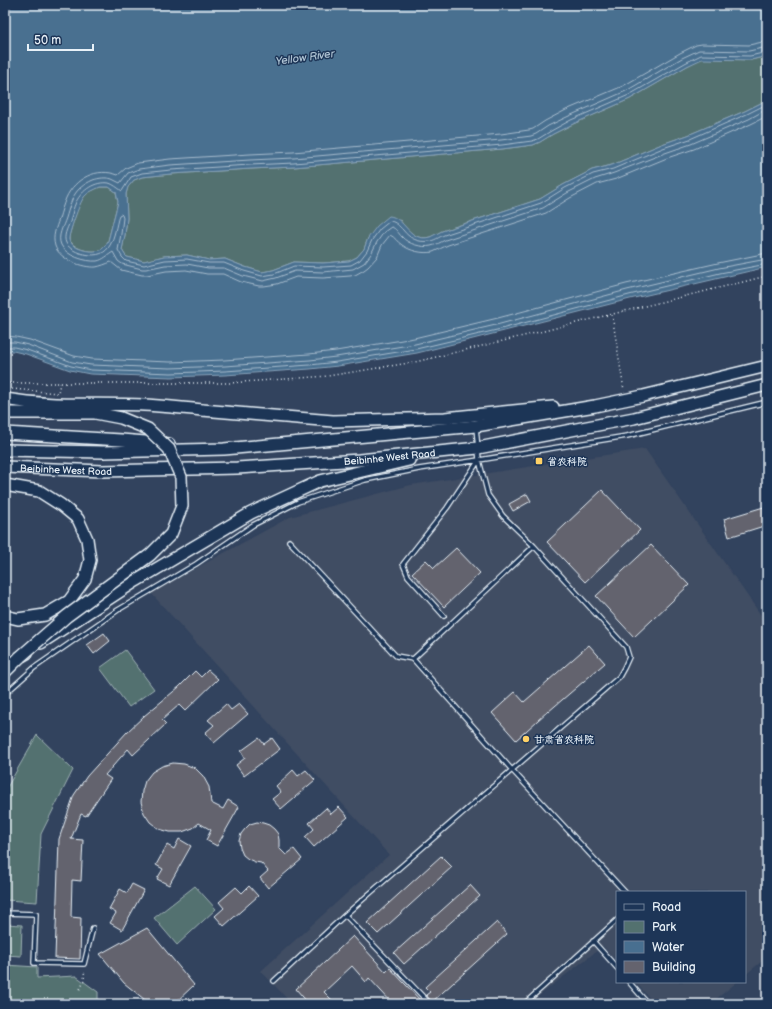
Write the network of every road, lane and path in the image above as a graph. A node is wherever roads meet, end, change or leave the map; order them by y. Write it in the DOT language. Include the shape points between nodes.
graph roads {
  1 [pos="767,276"];
  2 [pos="612,315"];
  3 [pos="767,366"];
  4 [pos="5,383"];
  5 [pos="60,383"];
  6 [pos="767,386"];
  7 [pos="12,389"];
  8 [pos="5,399"];
  9 [pos="626,400"];
  10 [pos="767,402"];
  11 [pos="595,406"];
  12 [pos="5,414"];
  13 [pos="476,426"];
  14 [pos="5,433"];
  15 [pos="478,448"];
  16 [pos="224,449"];
  17 [pos="5,450"];
  18 [pos="449,450"];
  19 [pos="479,460"];
  20 [pos="5,467"];
  21 [pos="5,485"];
  22 [pos="289,541"];
  23 [pos="534,546"];
  24 [pos="5,616"];
  25 [pos="444,616"];
  26 [pos="20,657"];
  27 [pos="414,659"];
  28 [pos="5,672"];
  29 [pos="5,694"];
  30 [pos="512,770"];
  31 [pos="624,891"];
  32 [pos="5,913"];
  33 [pos="345,915"];
  34 [pos="616,921"];
  35 [pos="93,928"];
  36 [pos="593,941"];
  37 [pos="84,964"];
  38 [pos="616,967"];
  39 [pos="274,980"];
  40 [pos="630,983"];
  41 [pos="80,989"];
  42 [pos="64,1002"];
  43 [pos="62,1004"];
  44 [pos="430,1004"];
  45 [pos="524,1004"];
  46 [pos="648,1004"];
  1 -- 2 [label="path"];
  2 -- 5 [label="path" via="415,362 328,376 229,383"];
  2 -- 9 [label="path"];
  3 -- 9 [label="main road, Beibinhe West Road"];
  4 -- 5 [label="path"];
  5 -- 7 [label="path" via="58,393"];
  6 -- 15 [label="main road, Beibinhe West Road" via="634,418"];
  8 -- 11 [label="main road, bridge" via="64,404 144,405 333,421 445,418 555,406"];
  9 -- 11 [label="main road, Beibinhe West Road"];
  10 -- 19 [label="lane" via="627,436"];
  11 -- 13 [label="main road, Beibinhe West Road"];
  12 -- 26 [label="main road, bridge" via="95,413 121,418 148,429 164,444 181,477 182,506 171,534 150,555 67,616"];
  13 -- 15 [label="lane"];
  13 -- 16 [label="main road, Beibinhe West Road"];
  14 -- 16 [label="main road"];
  15 -- 18 [label="main road, Beibinhe West Road"];
  15 -- 19 [label="lane"];
  16 -- 17 [label="main road, Beibinhe West Road" via="103,452"];
  18 -- 20 [label="main road, Beibinhe West Road" via="359,460 237,468 102,471"];
  18 -- 26 [label="main road, bridge" via="320,481 244,517 136,581"];
  19 -- 23 [label="lane" via="488,495 503,516"];
  19 -- 25 [label="lane" via="447,508 403,564 408,576"];
  19 -- 29 [label="lane" via="365,480 298,502 253,525 196,564 118,610 34,668"];
  21 -- 24 [label="main road" via="39,491 78,519 87,539 90,560 85,579 69,601 45,615 18,619"];
  22 -- 27 [label="lane" via="396,656"];
  23 -- 27 [label="lane"];
  23 -- 30 [label="lane" via="626,647 628,657 619,677"];
  26 -- 28 [label="main road"];
  27 -- 30 [label="lane"];
  30 -- 31 [label="lane"];
  30 -- 33 [label="lane"];
  32 -- 37 [label="lane" via="36,914 34,963"];
  33 -- 39 [label="lane"];
  33 -- 44 [label="lane"];
  34 -- 36 [label="lane"];
  35 -- 37 [label="lane"];
  36 -- 38 [label="lane"];
  36 -- 45 [label="lane"];
  37 -- 41 [label="path" via="85,976"];
  40 -- 46 [label="lane"];
  42 -- 43 [label="path"];
}
